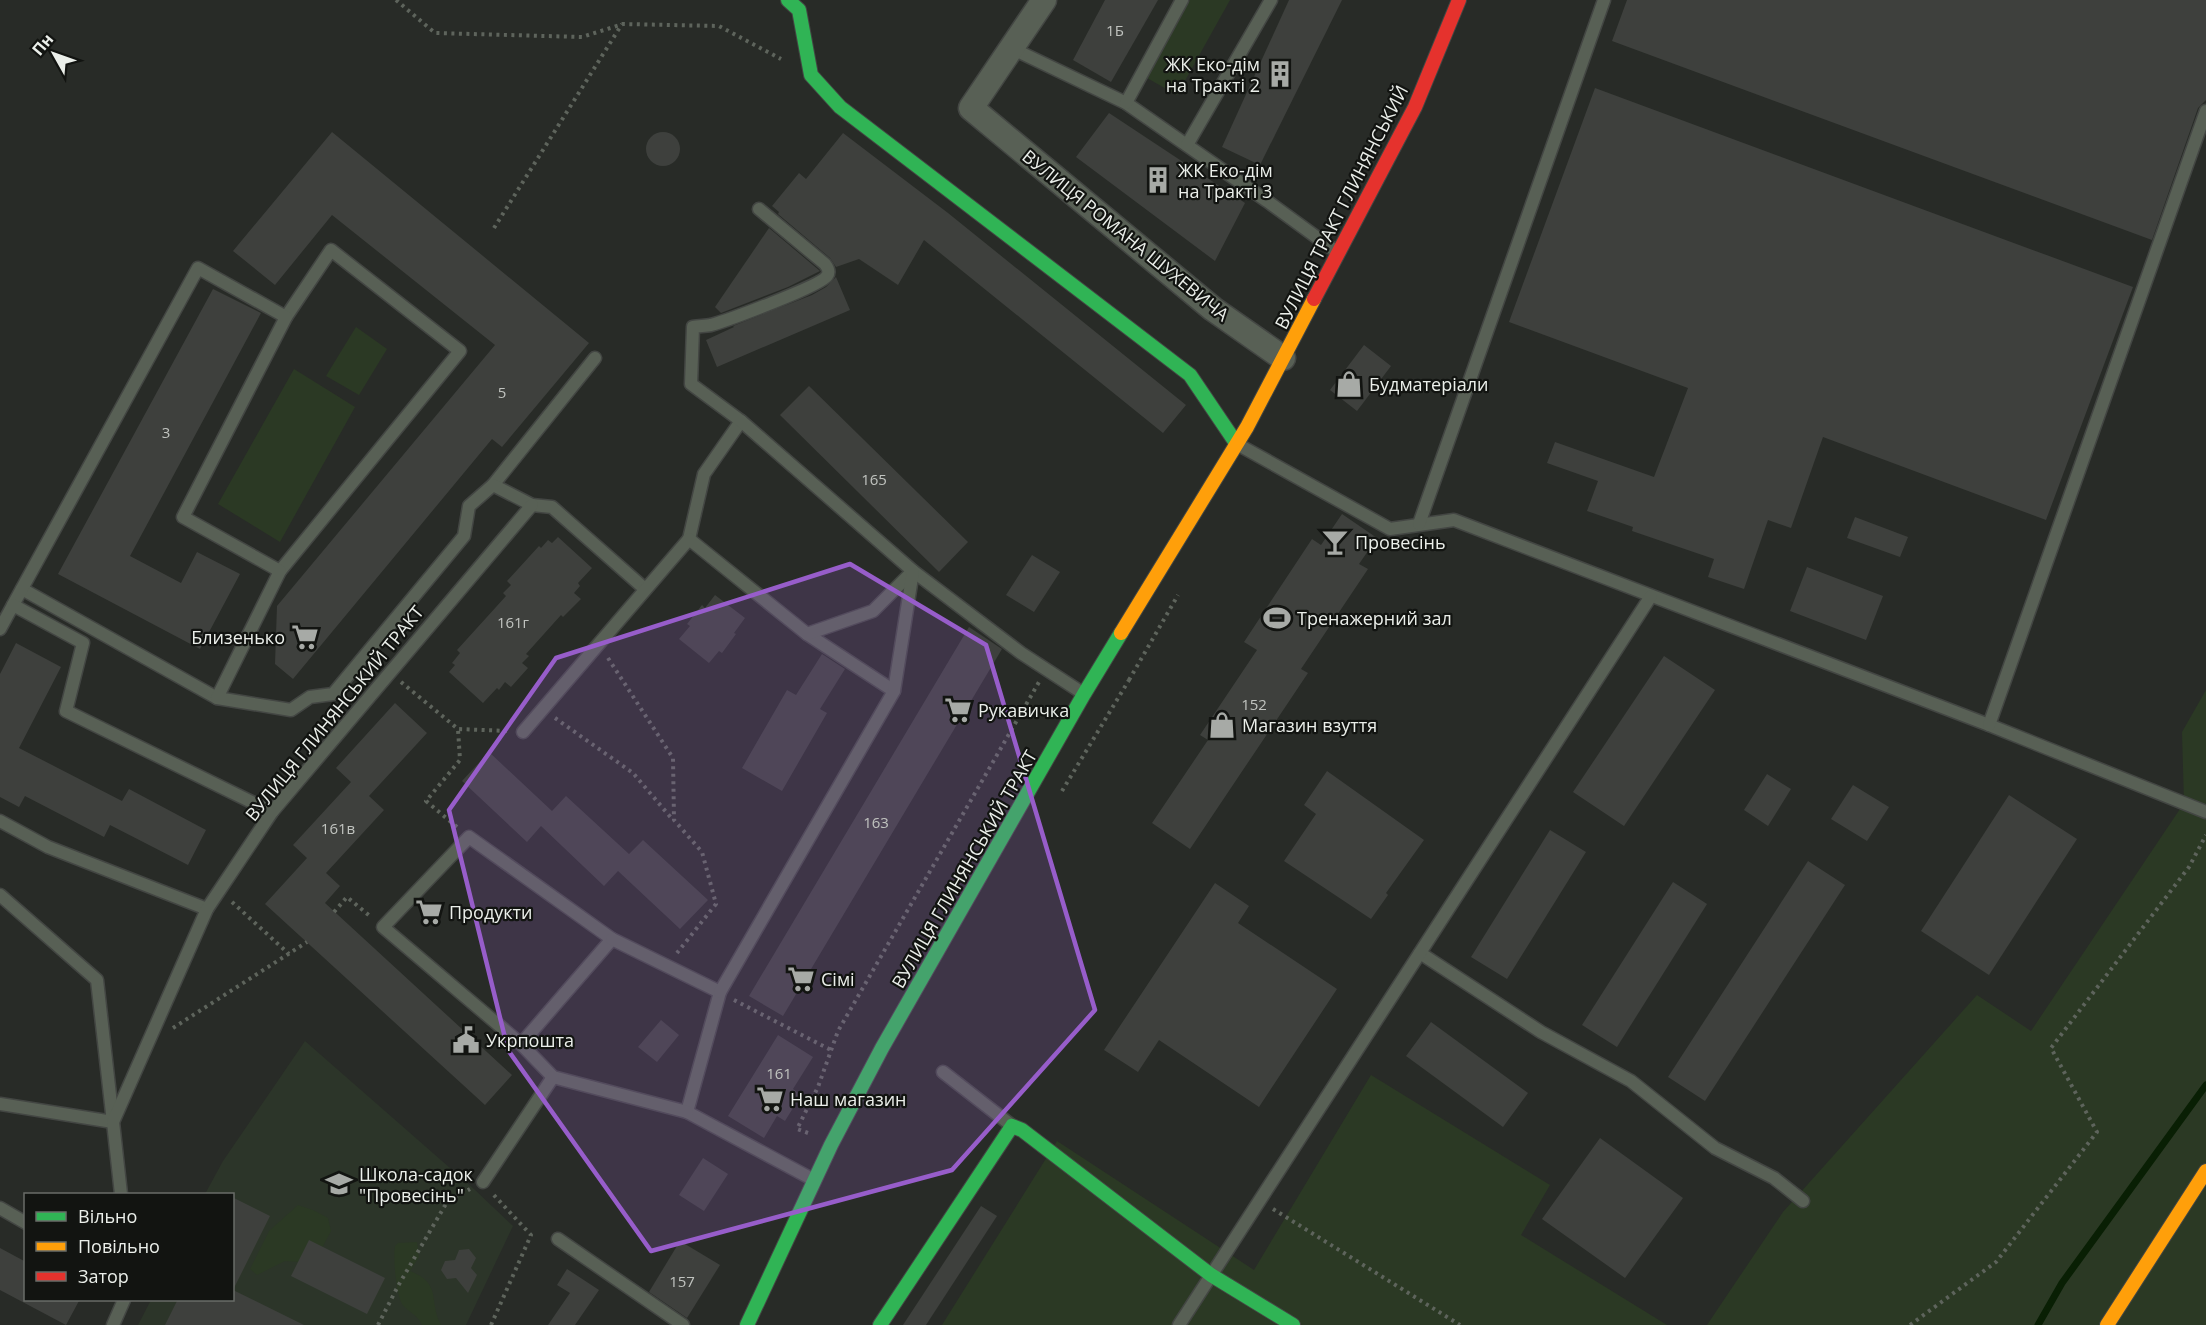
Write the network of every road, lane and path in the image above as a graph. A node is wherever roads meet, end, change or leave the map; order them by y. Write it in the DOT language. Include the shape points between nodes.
graph roads {
  1 [pos="396,0"];
  2 [pos="788,0"];
  3 [pos="1044,0"];
  4 [pos="1182,0"];
  5 [pos="1271,0"];
  6 [pos="1459,0"];
  7 [pos="1605,0"];
  8 [pos="623,24"];
  9 [pos="1011,48"];
  10 [pos="811,75"];
  11 [pos="1126,103"];
  12 [pos="2206,111"];
  13 [pos="1187,146"];
  14 [pos="759,209"];
  15 [pos="494,228"];
  16 [pos="1338,253"];
  17 [pos="286,317"];
  18 [pos="595,358"];
  19 [pos="1283,358"];
  20 [pos="741,421"];
  21 [pos="1236,443"];
  22 [pos="493,485"];
  23 [pos="532,505"];
  24 [pos="1419,525"];
  25 [pos="689,539"];
  26 [pos="280,571"];
  27 [pos="913,571"];
  28 [pos="22,589"];
  29 [pos="645,589"];
  30 [pos="1652,596"];
  31 [pos="13,605"];
  32 [pos="0,629"];
  33 [pos="807,634"];
  34 [pos="598,644"];
  35 [pos="1047,669"];
  36 [pos="389,672"];
  37 [pos="894,691"];
  38 [pos="1084,694"];
  39 [pos="217,698"];
  40 [pos="543,709"];
  41 [pos="1106,719"];
  42 [pos="1989,725"];
  43 [pos="458,729"];
  44 [pos="523,732"];
  45 [pos="1066,787"];
  46 [pos="272,812"];
  47 [pos="2206,812"];
  48 [pos="674,820"];
  49 [pos="0,821"];
  50 [pos="2206,835"];
  51 [pos="469,837"];
  52 [pos="219,890"];
  53 [pos="0,895"];
  54 [pos="207,909"];
  55 [pos="334,912"];
  56 [pos="383,927"];
  57 [pos="612,939"];
  58 [pos="307,942"];
  59 [pos="1420,953"];
  60 [pos="289,954"];
  61 [pos="668,965"];
  62 [pos="720,992"];
  63 [pos="521,1044"];
  64 [pos="147,1045"];
  65 [pos="831,1050"];
  66 [pos="943,1072"];
  67 [pos="553,1077"];
  68 [pos="0,1104"];
  69 [pos="687,1112"];
  70 [pos="113,1122"];
  71 [pos="1012,1126"];
  72 [pos="817,1138"];
  73 [pos="2206,1171"];
  74 [pos="814,1180"];
  75 [pos="483,1182"];
  76 [pos="121,1193"];
  77 [pos="1803,1200"];
  78 [pos="1260,1201"];
  79 [pos="0,1208"];
  80 [pos="24,1222"];
  81 [pos="558,1239"];
  82 [pos="1211,1275"];
  83 [pos="123,1301"];
  84 [pos="113,1325"];
  85 [pos="378,1325"];
  86 [pos="491,1325"];
  87 [pos="683,1325"];
  88 [pos="747,1325"];
  89 [pos="880,1325"];
  90 [pos="1179,1325"];
  91 [pos="1293,1325"];
  92 [pos="1460,1325"];
  93 [pos="1910,1325"];
  94 [pos="2107,1325"];
  1 -- 8 [label="path" via="435,33 582,37"];
  2 -- 10 [label="main road" via="798,10"];
  3 -- 9 [label="street"];
  4 -- 11 [label="lane"];
  5 -- 13 [label="lane"];
  6 -- 16 [label="main road, ВУЛИЦЯ ТРАКТ ГЛИНЯНСЬКИЙ" via="1415,107"];
  7 -- 24 [label="lane"];
  8 -- 10 [label="path" via="719,26"];
  8 -- 15 [label="path"];
  9 -- 11 [label="lane"];
  9 -- 19 [label="street, ВУЛИЦЯ РОМАНА ШУХЕВИЧА" via="971,108 1213,309"];
  10 -- 21 [label="main road" via="840,107 1190,375"];
  11 -- 13 [label="lane"];
  12 -- 42 [label="lane"];
  13 -- 16 [label="lane"];
  14 -- 20 [label="lane" via="829,269 823,280 798,292 712,325 693,327 691,384"];
  16 -- 19 [label="main road, ВУЛИЦЯ ТРАКТ ГЛИНЯНСЬКИЙ"];
  17 -- 26 [label="lane" via="183,517"];
  17 -- 26 [label="lane" via="331,250 460,351"];
  17 -- 28 [label="lane" via="198,268"];
  18 -- 22 [label="lane"];
  19 -- 21 [label="main road, ВУЛИЦЯ ТРАКТ ГЛИНЯНСЬКИЙ"];
  20 -- 25 [label="lane" via="705,474"];
  20 -- 27 [label="lane"];
  21 -- 24 [label="lane" via="1390,529"];
  21 -- 38 [label="main road, ВУЛИЦЯ ГЛИНЯНСЬКИЙ ТРАКТ"];
  22 -- 23 [label="lane"];
  22 -- 39 [label="lane" via="469,506 464,536 333,694 310,697 291,710"];
  23 -- 29 [label="lane" via="552,507"];
  23 -- 36 [label="lane, ВУЛИЦЯ ГЛИНЯНСЬКИЙ ТРАКТ"];
  24 -- 30 [label="lane" via="1454,520"];
  25 -- 29 [label="lane"];
  25 -- 33 [label="lane"];
  26 -- 39 [label="lane"];
  27 -- 33 [label="lane" via="873,610"];
  27 -- 35 [label="lane"];
  27 -- 37 [label="lane"];
  28 -- 31 [label="lane"];
  28 -- 39 [label="lane"];
  29 -- 34 [label="lane"];
  30 -- 42 [label="lane"];
  30 -- 59 [label="lane"];
  31 -- 32 [label="lane"];
  31 -- 46 [label="lane" via="83,643 66,711"];
  33 -- 37 [label="lane"];
  34 -- 40 [label="lane"];
  34 -- 48 [label="path" via="674,758"];
  35 -- 38 [label="lane"];
  35 -- 65 [label="path" via="838,1031"];
  36 -- 43 [label="path"];
  36 -- 46 [label="lane, ВУЛИЦЯ ГЛИНЯНСЬКИЙ ТРАКТ"];
  37 -- 62 [label="lane"];
  38 -- 74 [label="main road, ВУЛИЦЯ ГЛИНЯНСЬКИЙ ТРАКТ" via="882,1048"];
  40 -- 44 [label="lane"];
  40 -- 48 [label="path" via="633,773"];
  41 -- 45 [label="path"];
  42 -- 47 [label="lane"];
  43 -- 44 [label="path"];
  43 -- 51 [label="path" via="460,760 426,801"];
  46 -- 52 [label="lane, ВУЛИЦЯ ГЛИНЯНСЬКИЙ ТРАКТ"];
  48 -- 61 [label="path" via="702,852 716,904"];
  49 -- 54 [label="lane" via="48,848"];
  50 -- 93 [label="path" via="2188,867 2051,1048 2097,1132 1995,1262"];
  51 -- 56 [label="lane"];
  51 -- 57 [label="lane"];
  52 -- 54 [label="lane, ВУЛИЦЯ ГЛИНЯНСЬКИЙ ТРАКТ"];
  52 -- 60 [label="path"];
  53 -- 70 [label="lane" via="96,980"];
  54 -- 64 [label="lane, ВУЛИЦЯ ГЛИНЯНСЬКИЙ ТРАКТ"];
  55 -- 56 [label="path" via="347,897"];
  56 -- 63 [label="lane"];
  57 -- 61 [label="lane"];
  57 -- 63 [label="lane"];
  58 -- 60 [label="path"];
  59 -- 77 [label="lane" via="1541,1032 1631,1081 1716,1148 1774,1178"];
  59 -- 78 [label="lane"];
  60 -- 64 [label="path"];
  61 -- 62 [label="lane"];
  62 -- 65 [label="path"];
  62 -- 69 [label="lane"];
  63 -- 67 [label="lane"];
  64 -- 70 [label="lane, ВУЛИЦЯ ГЛИНЯНСЬКИЙ ТРАКТ"];
  65 -- 72 [label="path" via="797,1128"];
  66 -- 71 [label="lane"];
  67 -- 69 [label="lane"];
  67 -- 75 [label="lane"];
  68 -- 70 [label="lane"];
  69 -- 74 [label="lane"];
  70 -- 76 [label="lane"];
  71 -- 82 [label="main road"];
  71 -- 89 [label="main road"];
  73 -- 94 [label="main road"];
  74 -- 88 [label="main road, ВУЛИЦЯ ГЛИНЯНСЬКИЙ ТРАКТ"];
  75 -- 85 [label="path" via="447,1202"];
  75 -- 86 [label="path" via="531,1235"];
  78 -- 82 [label="lane"];
  78 -- 92 [label="path"];
  79 -- 80 [label="lane"];
  81 -- 87 [label="lane"];
  82 -- 90 [label="lane"];
  82 -- 91 [label="main road"];
  83 -- 84 [label="lane"];
}
